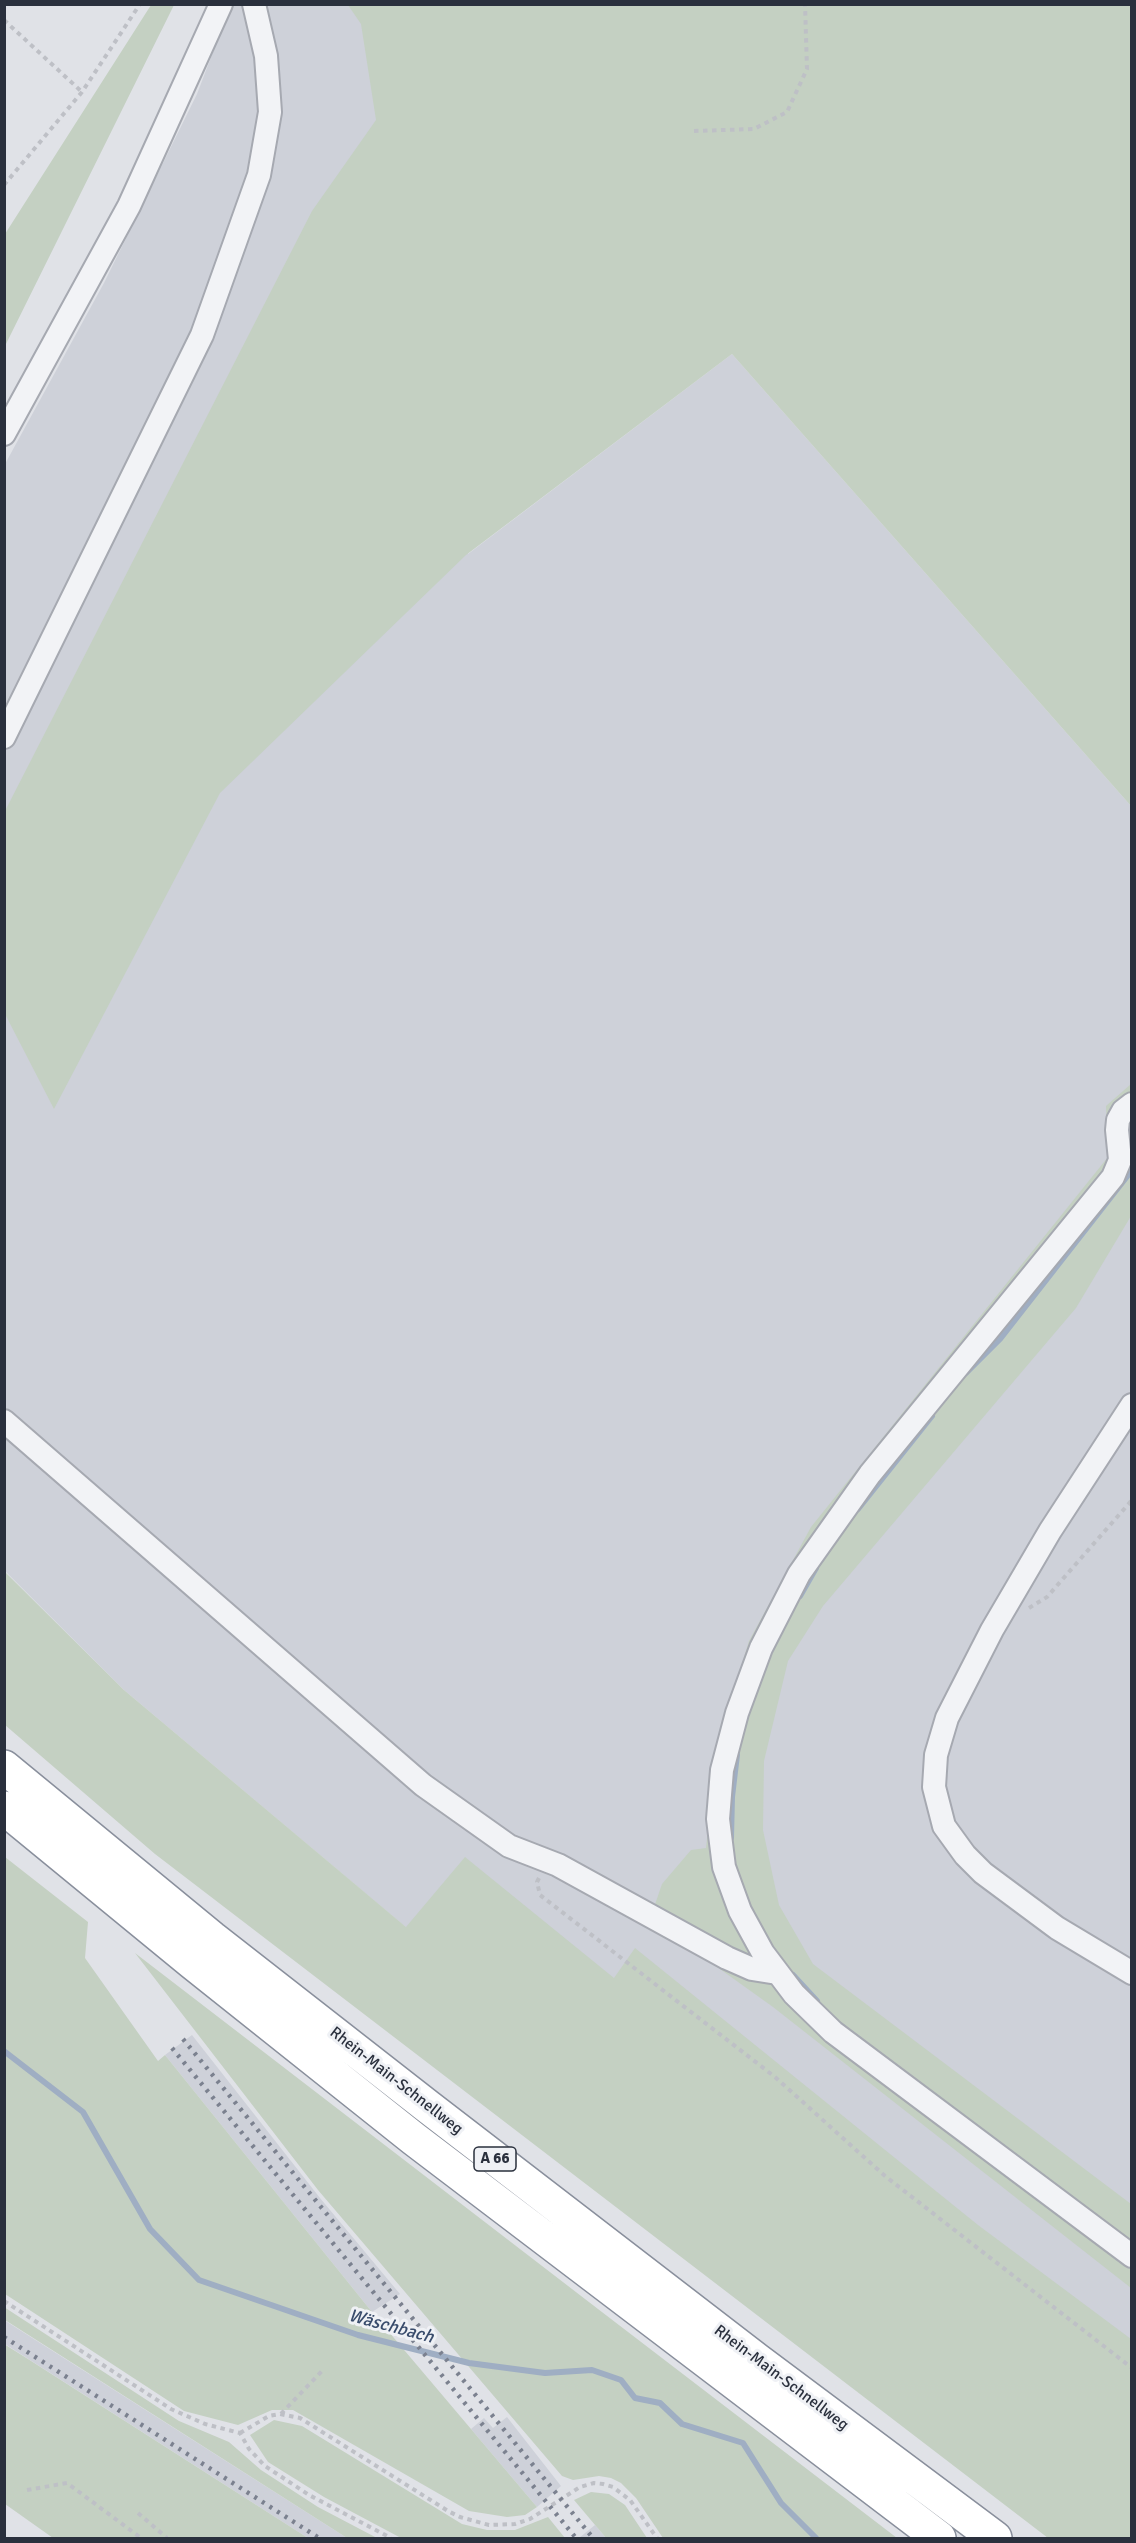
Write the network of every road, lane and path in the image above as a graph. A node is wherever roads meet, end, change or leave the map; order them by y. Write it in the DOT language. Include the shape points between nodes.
graph roads {
  1 [pos="140,4"];
  2 [pos="220,4"];
  3 [pos="254,4"];
  4 [pos="805,4"];
  5 [pos="4,20"];
  6 [pos="82,92"];
  7 [pos="694,130"];
  8 [pos="4,185"];
  9 [pos="4,434"];
  10 [pos="4,736"];
  11 [pos="1131,1104"];
  12 [pos="1131,1405"];
  13 [pos="4,1421"];
  14 [pos="1131,1500"];
  15 [pos="992,1630"];
  16 [pos="4,1767"];
  17 [pos="4,1808"];
  18 [pos="558,1865"];
  19 [pos="777,1973"];
  20 [pos="1131,1973"];
  21 [pos="1131,2256"];
  22 [pos="4,2301"];
  23 [pos="1131,2368"];
  24 [pos="322,2371"];
  25 [pos="280,2414"];
  26 [pos="240,2433"];
  27 [pos="27,2490"];
  28 [pos="138,2513"];
  29 [pos="141,2538"];
  30 [pos="167,2538"];
  31 [pos="391,2538"];
  32 [pos="657,2538"];
  33 [pos="939,2538"];
  34 [pos="995,2538"];
  1 -- 6 [label="path"];
  2 -- 9 [label="lane" via="129,206"];
  3 -- 10 [label="lane" via="267,56 270,112 259,175 202,335"];
  4 -- 7 [label="path" via="807,69 786,112 754,129"];
  5 -- 6 [label="path"];
  6 -- 8 [label="path"];
  11 -- 19 [label="lane" via="1118,1120 1120,1160 1113,1177 870,1474 821,1540 779,1610 748,1680 722,1770 720,1843 740,1911"];
  12 -- 15 [label="lane"];
  13 -- 18 [label="lane" via="423,1785 509,1846"];
  14 -- 15 [label="path" via="1047,1597"];
  15 -- 20 [label="lane" via="947,1718 936,1755 934,1787 944,1826 983,1873 1057,1928"];
  16 -- 34 [label="highway, Rhein-Main-Schnellweg / A 66" via="212,1938 418,2099"];
  17 -- 33 [label="highway, Rhein-Main-Schnellweg / A 66" via="414,2139"];
  18 -- 19 [label="lane" via="727,1958 752,1969"];
  18 -- 23 [label="path" via="544,1869 537,1882 540,1895 775,2077 885,2176"];
  19 -- 21 [label="lane" via="833,2032"];
  22 -- 26 [label="path" via="171,2409"];
  24 -- 25 [label="path"];
  25 -- 26 [label="path"];
  25 -- 32 [label="path" via="309,2422 460,2517 489,2525 515,2524 594,2483 622,2493"];
  26 -- 31 [label="path" via="265,2466"];
  27 -- 29 [label="path" via="67,2483"];
  28 -- 30 [label="path"];
}
